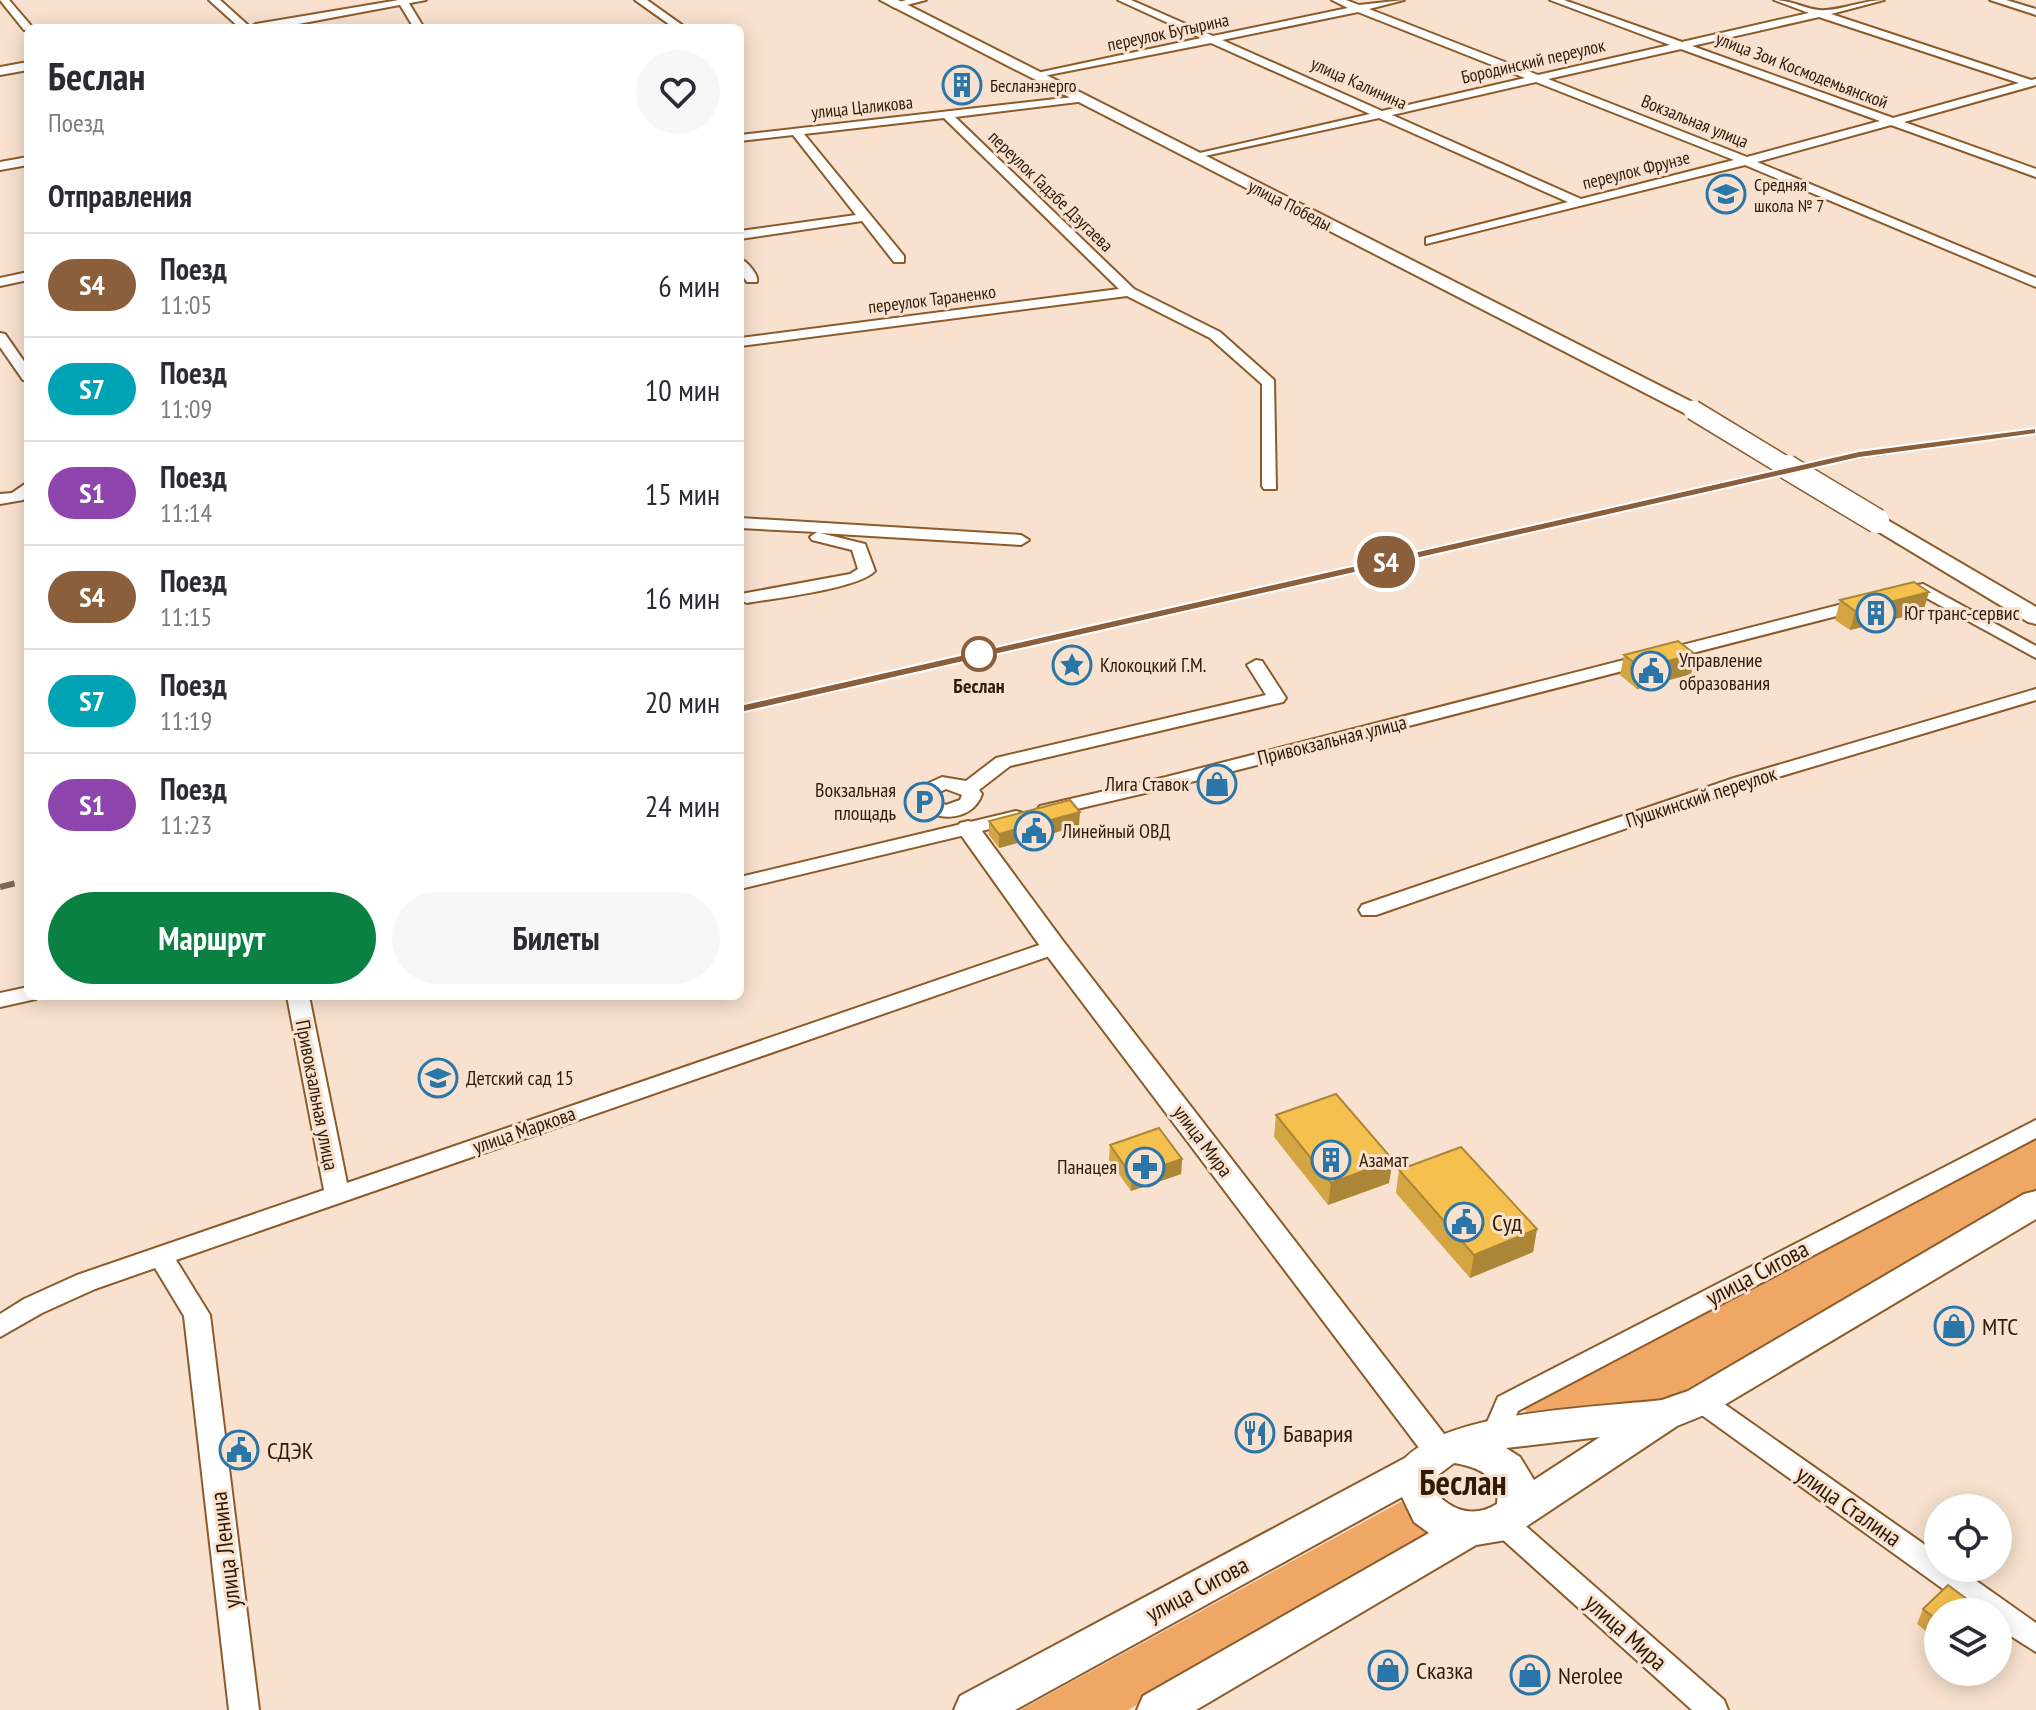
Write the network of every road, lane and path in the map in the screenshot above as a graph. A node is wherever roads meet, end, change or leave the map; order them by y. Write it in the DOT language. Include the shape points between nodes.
graph roads {
  1 [pos="4,0"];
  2 [pos="214,0"];
  3 [pos="420,0"];
  4 [pos="640,0"];
  5 [pos="921,0"];
  6 [pos="1123,0"];
  7 [pos="1337,0"];
  8 [pos="1399,0"];
  9 [pos="1555,0"];
  10 [pos="1779,0"];
  11 [pos="1879,0"];
  12 [pos="1995,0"];
  13 [pos="403,1"];
  14 [pos="891,2"];
  15 [pos="1358,9"];
  16 [pos="2036,12"];
  17 [pos="1821,14"];
  18 [pos="25,24"];
  19 [pos="241,24"];
  20 [pos="278,24"];
  21 [pos="417,24"];
  22 [pos="676,24"];
  23 [pos="1214,39"];
  24 [pos="1685,45"];
  25 [pos="24,67"];
  26 [pos="0,71"];
  27 [pos="1037,76"];
  28 [pos="1538,79"];
  29 [pos="2034,84"];
  30 [pos="1082,99"];
  31 [pos="1384,113"];
  32 [pos="948,116"];
  33 [pos="1890,123"];
  34 [pos="796,132"];
  35 [pos="744,138"];
  36 [pos="1195,157"];
  37 [pos="1746,161"];
  38 [pos="24,162"];
  39 [pos="0,166"];
  40 [pos="2036,173"];
  41 [pos="1578,202"];
  42 [pos="865,217"];
  43 [pos="744,234"];
  44 [pos="1430,241"];
  45 [pos="899,259"];
  46 [pos="744,268"];
  47 [pos="24,277"];
  48 [pos="752,279"];
  49 [pos="0,282"];
  50 [pos="2036,283"];
  51 [pos="1129,292"];
  52 [pos="0,337"];
  53 [pos="744,341"];
  54 [pos="24,371"];
  55 [pos="1270,486"];
  56 [pos="24,491"];
  57 [pos="0,499"];
  58 [pos="747,524"];
  59 [pos="1021,540"];
  60 [pos="747,598"];
  61 [pos="2036,617"];
  62 [pos="2036,653"];
  63 [pos="1256,665"];
  64 [pos="2036,694"];
  65 [pos="964,800"];
  66 [pos="744,882"];
  67 [pos="1369,910"];
  68 [pos="1054,947"];
  69 [pos="24,995"];
  70 [pos="0,1000"];
  71 [pos="299,1000"];
  72 [pos="2036,1128"];
  73 [pos="337,1194"];
  74 [pos="2036,1203"];
  75 [pos="161,1256"];
  76 [pos="0,1327"];
  77 [pos="1701,1401"];
  78 [pos="1664,1415"];
  79 [pos="1495,1434"];
  80 [pos="1438,1456"];
  81 [pos="1493,1523"];
  82 [pos="1978,1598"];
  83 [pos="2012,1622"];
  84 [pos="2036,1639"];
  85 [pos="244,1710"];
  86 [pos="975,1710"];
  87 [pos="1158,1710"];
  88 [pos="1713,1710"];
  1 -- 18 [label="street"];
  2 -- 19 [label="street"];
  3 -- 13 [label="street"];
  4 -- 22 [label="street"];
  5 -- 14 [label="street"];
  6 -- 23 [label="street, улица Калинина"];
  7 -- 15 [label="street, Вокзальная улица"];
  8 -- 15 [label="street, переулок Бутырина"];
  9 -- 24 [label="street, улица Зои Космодемьянской"];
  10 -- 17 [label="street"];
  11 -- 17 [label="street, Бородинский переулок"];
  12 -- 16 [label="street"];
  13 -- 20 [label="street"];
  13 -- 21 [label="street"];
  14 -- 27 [label="main road, улица Победы"];
  15 -- 23 [label="street, переулок Бутырина"];
  15 -- 28 [label="street, Вокзальная улица"];
  17 -- 24 [label="street, Бородинский переулок"];
  17 -- 29 [label="street"];
  23 -- 27 [label="street, переулок Бутырина"];
  23 -- 31 [label="street, улица Калинина"];
  24 -- 28 [label="street, Бородинский переулок"];
  24 -- 33 [label="street, улица Зои Космодемьянской"];
  25 -- 26 [label="street"];
  27 -- 30 [label="main road, улица Победы"];
  28 -- 31 [label="street, Бородинский переулок"];
  28 -- 37 [label="street, Вокзальная улица"];
  29 -- 33 [label="street, переулок Фрунзе"];
  30 -- 32 [label="street, улица Цаликова"];
  30 -- 36 [label="main road, улица Победы"];
  31 -- 36 [label="street, Бородинский переулок"];
  31 -- 41 [label="street, улица Калинина"];
  32 -- 34 [label="street, улица Цаликова"];
  32 -- 51 [label="street, переулок Гадзбе Дзугаева"];
  33 -- 37 [label="street, переулок Фрунзе"];
  33 -- 40 [label="street, улица Зои Космодемьянской"];
  34 -- 35 [label="street, улица Цаликова"];
  34 -- 42 [label="street"];
  36 -- 61 [label="main road, улица Победы, bridge" via="1693,410"];
  37 -- 41 [label="street, переулок Фрунзе"];
  37 -- 50 [label="street, Вокзальная улица"];
  38 -- 39 [label="street"];
  41 -- 44 [label="street, переулок Фрунзе"];
  42 -- 43 [label="street"];
  42 -- 45 [label="street"];
  46 -- 48 [label="street"];
  47 -- 49 [label="street"];
  51 -- 53 [label="street, переулок Тараненко"];
  51 -- 55 [label="street, переулок Гадзбе Дзугаева" via="1215,335 1269,383"];
  52 -- 54 [label="street"];
  56 -- 57 [label="street"];
  58 -- 59 [label="street"];
  58 -- 60 [label="street" via="859,547 867,571 855,578"];
  62 -- 65 [label="street, Привокзальная улица" via="1923,589 1168,782"];
  63 -- 65 [label="street" via="1277,698 1003,762"];
  64 -- 67 [label="street, Пушкинский переулок" via="1741,782"];
  65 -- 66 [label="street, Привокзальная улица"];
  65 -- 68 [label="street, улица Мира"];
  68 -- 73 [label="street, улица Маркова"];
  68 -- 80 [label="street, улица Мира"];
  69 -- 70 [label="street"];
  71 -- 73 [label="street, Привокзальная улица"];
  72 -- 79 [label="street, улица Сигова" via="1507,1404"];
  73 -- 75 [label="street, улица Маркова"];
  74 -- 77 [label="main road, улица Сигова"];
  75 -- 76 [label="street, улица Маркова" via="86,1282"];
  75 -- 85 [label="street, улица Ленина" via="197,1315"];
  77 -- 78 [label="main road, улица Сигова"];
  77 -- 82 [label="street, улица Сталина"];
  78 -- 79 [label="main road, улица Сигова"];
  78 -- 81 [label="main road, улица Сигова"];
  79 -- 80 [label="main road, улица Сигова"];
  80 -- 81 [label="main road" via="1416,1488 1425,1507 1443,1523"];
  80 -- 81 [label="main road" via="1478,1451 1500,1462 1514,1480 1518,1499"];
  80 -- 86 [label="main road, улица Сигова"];
  81 -- 87 [label="main road, улица Сигова"];
  81 -- 88 [label="street, улица Мира"];
  83 -- 84 [label="street, улица Сталина"];
}
